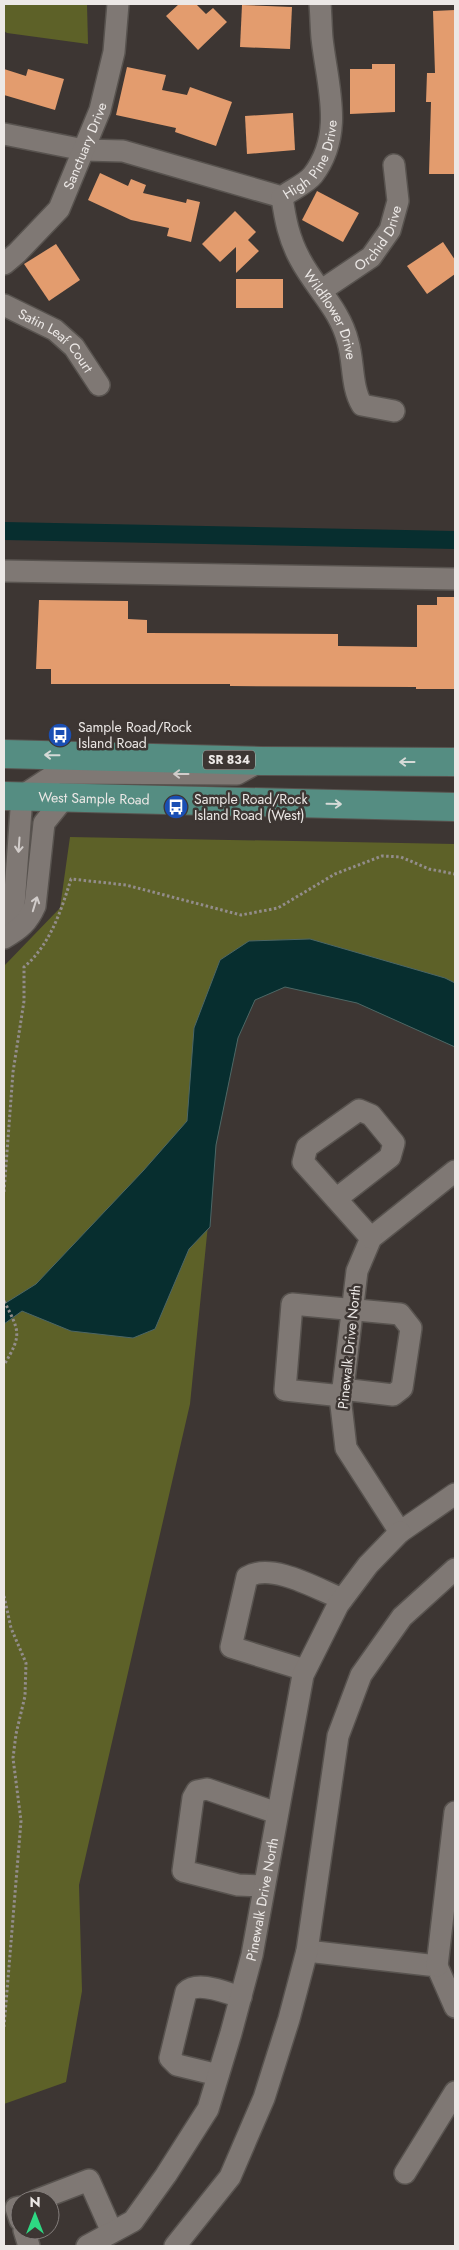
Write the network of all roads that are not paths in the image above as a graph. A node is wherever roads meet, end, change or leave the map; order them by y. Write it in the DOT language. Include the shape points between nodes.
graph roads {
  1 [pos="118,4"];
  2 [pos="320,4"];
  3 [pos="4,134"];
  4 [pos="84,150"];
  5 [pos="394,165"];
  6 [pos="282,197"];
  7 [pos="4,264"];
  8 [pos="322,290"];
  9 [pos="4,305"];
  10 [pos="99,385"];
  11 [pos="394,411"];
  12 [pos="4,571"];
  13 [pos="455,579"];
  14 [pos="10,759"];
  15 [pos="261,760"];
  16 [pos="455,762"];
  17 [pos="13,796"];
  18 [pos="65,797"];
  19 [pos="455,807"];
  20 [pos="4,928"];
  21 [pos="4,938"];
  22 [pos="455,1171"];
  23 [pos="336,1199"];
  24 [pos="371,1238"];
  25 [pos="352,1309"];
  26 [pos="342,1392"];
  27 [pos="455,1494"];
  28 [pos="400,1532"];
  29 [pos="455,1569"];
  30 [pos="342,1599"];
  31 [pos="306,1670"];
  32 [pos="455,1812"];
  33 [pos="277,1813"];
  34 [pos="264,1886"];
  35 [pos="307,1951"];
  36 [pos="438,1966"];
  37 [pos="241,1997"];
  38 [pos="455,2007"];
  39 [pos="218,2075"];
  40 [pos="455,2092"];
  41 [pos="405,2173"];
  42 [pos="60,2191"];
  43 [pos="112,2232"];
  44 [pos="180,2244"];
  45 [pos="87,2246"];
  1 -- 4 [label="street, Sanctuary Drive" via="112,62 100,110"];
  2 -- 6 [label="street, High Pine Drive" via="333,117 328,148 312,176"];
  3 -- 4 [label="street, High Pine Drive"];
  4 -- 6 [label="street, High Pine Drive" via="123,151"];
  4 -- 7 [label="street, Sanctuary Drive" via="59,209"];
  5 -- 8 [label="street, Orchid Drive" via="398,201 390,230 371,257"];
  6 -- 8 [label="street, Wildflower Drive" via="287,231 300,260"];
  8 -- 11 [label="street, Wildflower Drive" via="341,321 348,341 355,394 362,404"];
  9 -- 10 [label="street, Satin Leaf Court" via="55,330 74,347"];
  12 -- 13 [label="street"];
  15 -- 14 [label="main road, SR 834, one-way"];
  16 -- 15 [label="main road, SR 834, one-way"];
  15 -- 17 [label="street, one-way" via="236,774 57,773"];
  17 -- 18 [label="main road, West Sample Road"];
  17 -- 20 [label="street, one-way" via="14,906"];
  18 -- 19 [label="main road, West Sample Road, one-way"];
  21 -- 18 [label="street, one-way" via="21,929 30,918 35,906 44,823"];
  22 -- 24 [label="street, Pinewalk Drive North"];
  23 -- 24 [label="street"];
  24 -- 25 [label="street, Pinewalk Drive North" via="357,1271"];
  25 -- 26 [label="street, Pinewalk Drive North"];
  25 -- 26 [label="street" via="400,1314 411,1328 402,1388 393,1395"];
  25 -- 26 [label="street" via="292,1304 285,1390"];
  26 -- 28 [label="street, Pinewalk Drive North" via="346,1448"];
  27 -- 28 [label="street, Pinewalk Drive North"];
  28 -- 30 [label="street, Pinewalk Drive North" via="368,1565"];
  29 -- 35 [label="street" via="402,1617 361,1675 338,1736"];
  30 -- 31 [label="street, Pinewalk Drive North"];
  30 -- 31 [label="street" via="269,1571 247,1576 231,1647"];
  31 -- 33 [label="street, Pinewalk Drive North"];
  32 -- 36 [label="street"];
  33 -- 34 [label="street, Pinewalk Drive North"];
  33 -- 34 [label="street" via="207,1789 197,1791 193,1798 183,1871 238,1885"];
  34 -- 37 [label="street, Pinewalk Drive North"];
  35 -- 36 [label="street"];
  35 -- 44 [label="street" via="264,2098 230,2177"];
  36 -- 38 [label="street"];
  37 -- 39 [label="street, Pinewalk Drive North"];
  37 -- 39 [label="street" via="199,1987 186,1992 170,2058 177,2065"];
  39 -- 43 [label="street, Pinewalk Drive North" via="208,2109 166,2175 133,2221"];
  40 -- 41 [label="street"];
  42 -- 43 [label="street" via="89,2180"];
  43 -- 45 [label="street, Pinewalk Drive North"];
}
